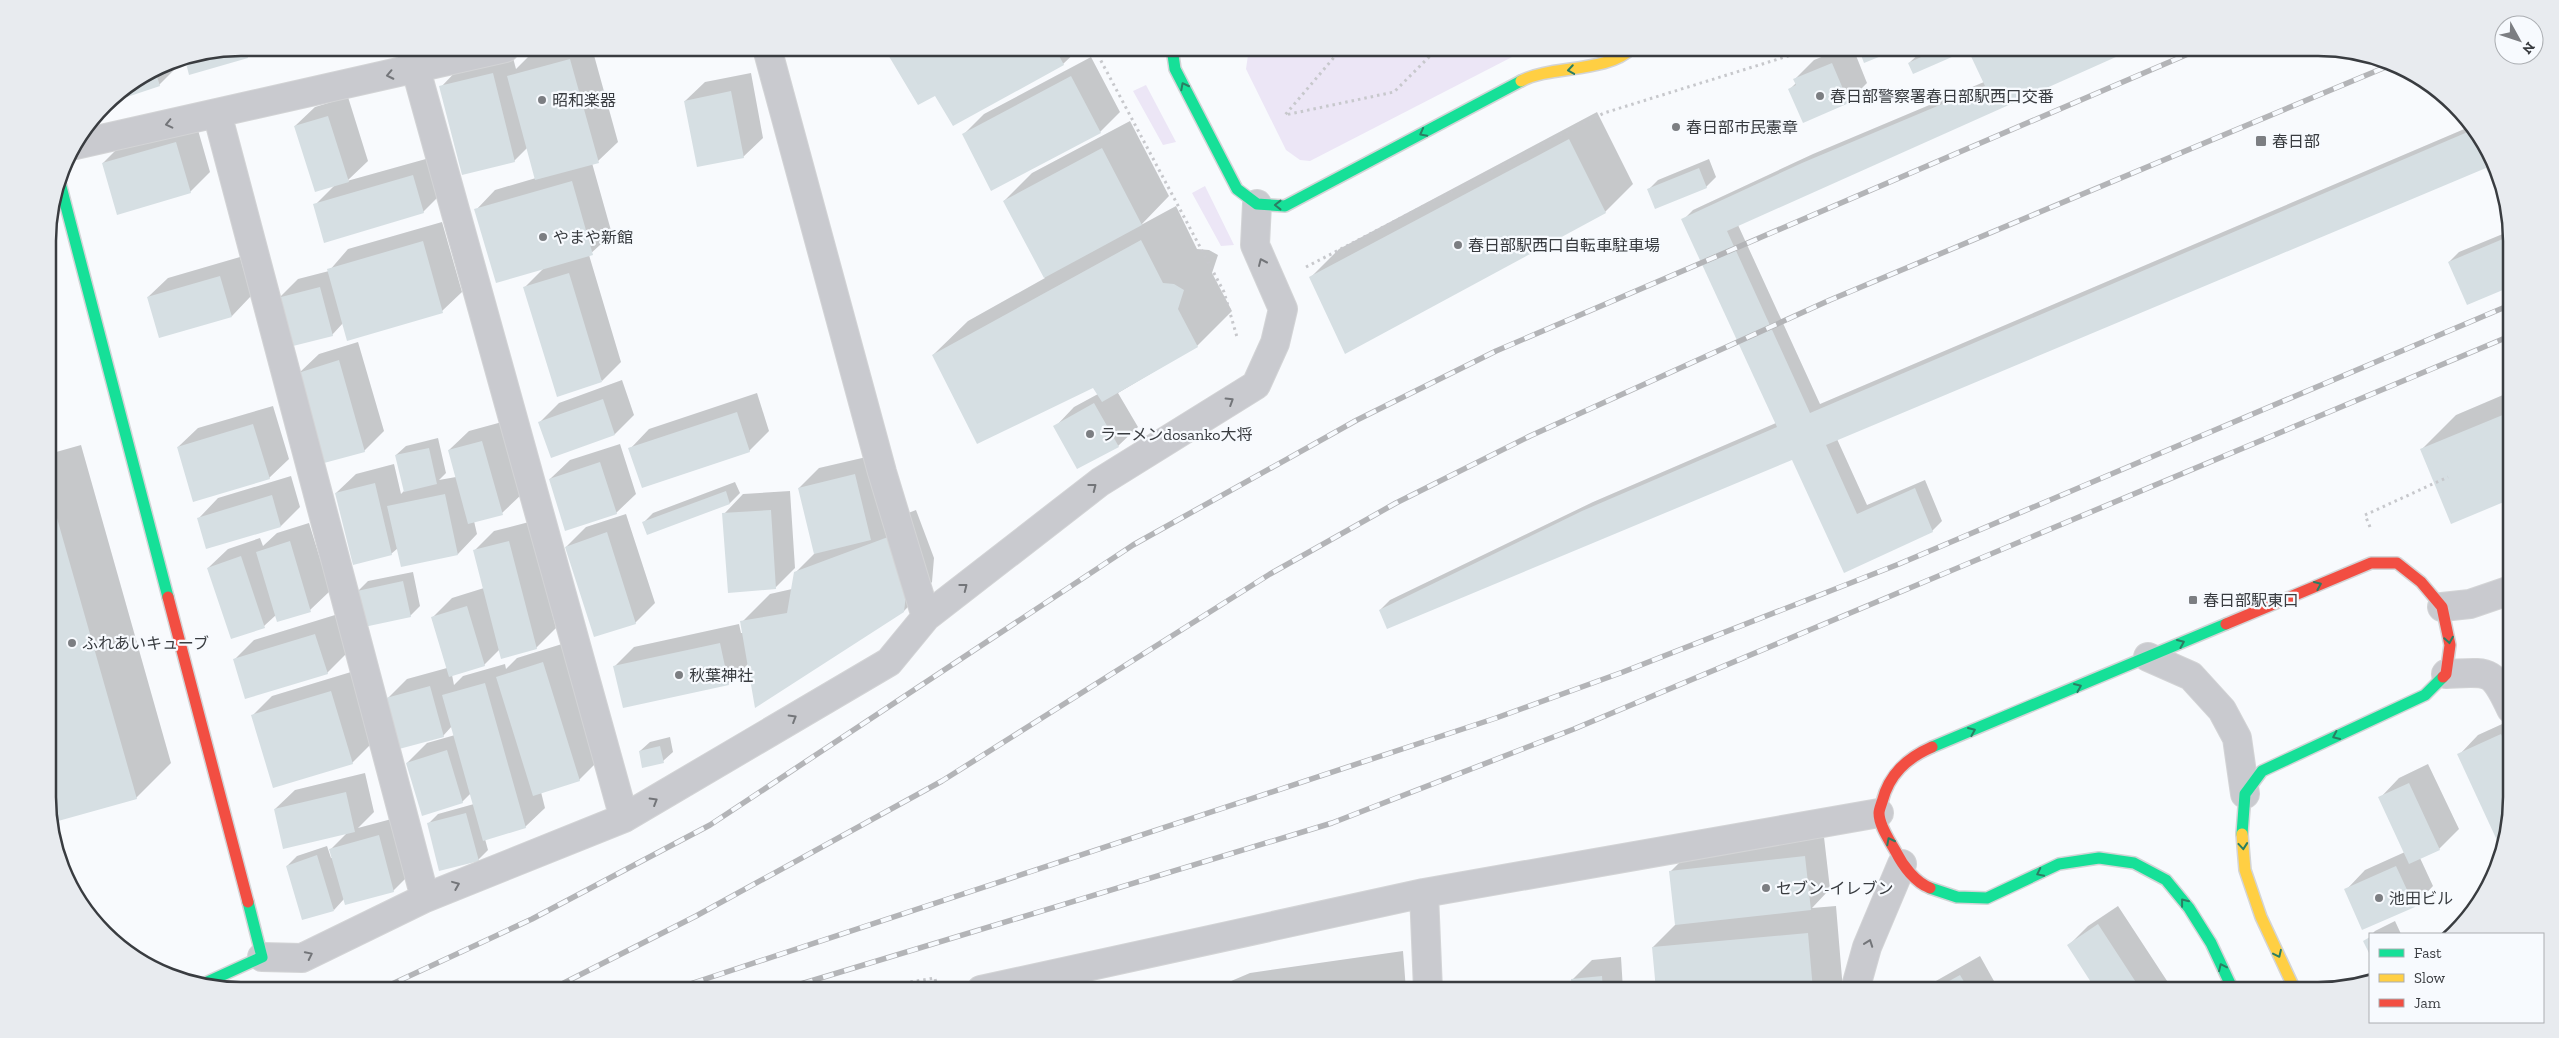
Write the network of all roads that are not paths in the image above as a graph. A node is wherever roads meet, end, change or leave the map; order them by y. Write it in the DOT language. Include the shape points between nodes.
graph roads {
  1 [pos="432,56"];
  2 [pos="769,56"];
  3 [pos="1173,56"];
  4 [pos="1620,56"];
  5 [pos="414,58"];
  6 [pos="217,113"];
  7 [pos="85,143"];
  8 [pos="63,194"];
  9 [pos="1257,204"];
  10 [pos="2503,593"];
  11 [pos="2442,607"];
  12 [pos="926,617"];
  13 [pos="2148,657"];
  14 [pos="2446,674"];
  15 [pos="2503,692"];
  16 [pos="2245,794"];
  17 [pos="1879,813"];
  18 [pos="624,818"];
  19 [pos="1902,864"];
  20 [pos="1424,893"];
  21 [pos="425,898"];
  22 [pos="262,957"];
  23 [pos="213,979"];
  24 [pos="1018,982"];
  25 [pos="1428,982"];
  26 [pos="1857,982"];
  27 [pos="2229,982"];
  28 [pos="2291,982"];
  1 -- 5 [label="street"];
  2 -- 12 [label="street" via="882,472"];
  9 -- 3 [label="street, one-way" via="1237,189 1175,69"];
  4 -- 9 [label="street, one-way" via="1587,67 1531,76 1285,206"];
  5 -- 6 [label="street, one-way"];
  5 -- 18 [label="street"];
  6 -- 7 [label="street, one-way"];
  6 -- 21 [label="street"];
  8 -- 22 [label="street"];
  12 -- 9 [label="street, one-way" via="1100,482 1256,385 1275,343 1283,309 1254,245"];
  10 -- 11 [label="street" via="2470,604"];
  13 -- 11 [label="street, one-way" via="2371,563 2397,563 2421,582"];
  11 -- 14 [label="street, one-way" via="2450,645"];
  18 -- 12 [label="street, one-way" via="889,662"];
  13 -- 16 [label="street" via="2191,676 2222,710 2237,738"];
  17 -- 13 [label="street, one-way" via="1886,786 1900,767 1918,754"];
  14 -- 15 [label="street" via="2482,672 2499,683"];
  14 -- 16 [label="street, one-way" via="2425,695 2262,771"];
  16 -- 28 [label="street, one-way" via="2242,832 2245,870 2261,917"];
  19 -- 17 [label="street, one-way"];
  17 -- 20 [label="street"];
  21 -- 18 [label="street, one-way"];
  26 -- 19 [label="street, one-way"];
  27 -- 19 [label="street, one-way" via="2211,943 2189,908 2166,880 2134,863 2099,858 2059,864 1987,898 1957,897 1924,885"];
  20 -- 24 [label="street"];
  20 -- 25 [label="street"];
  22 -- 21 [label="street, one-way" via="302,958"];
  22 -- 23 [label="street"];
}
